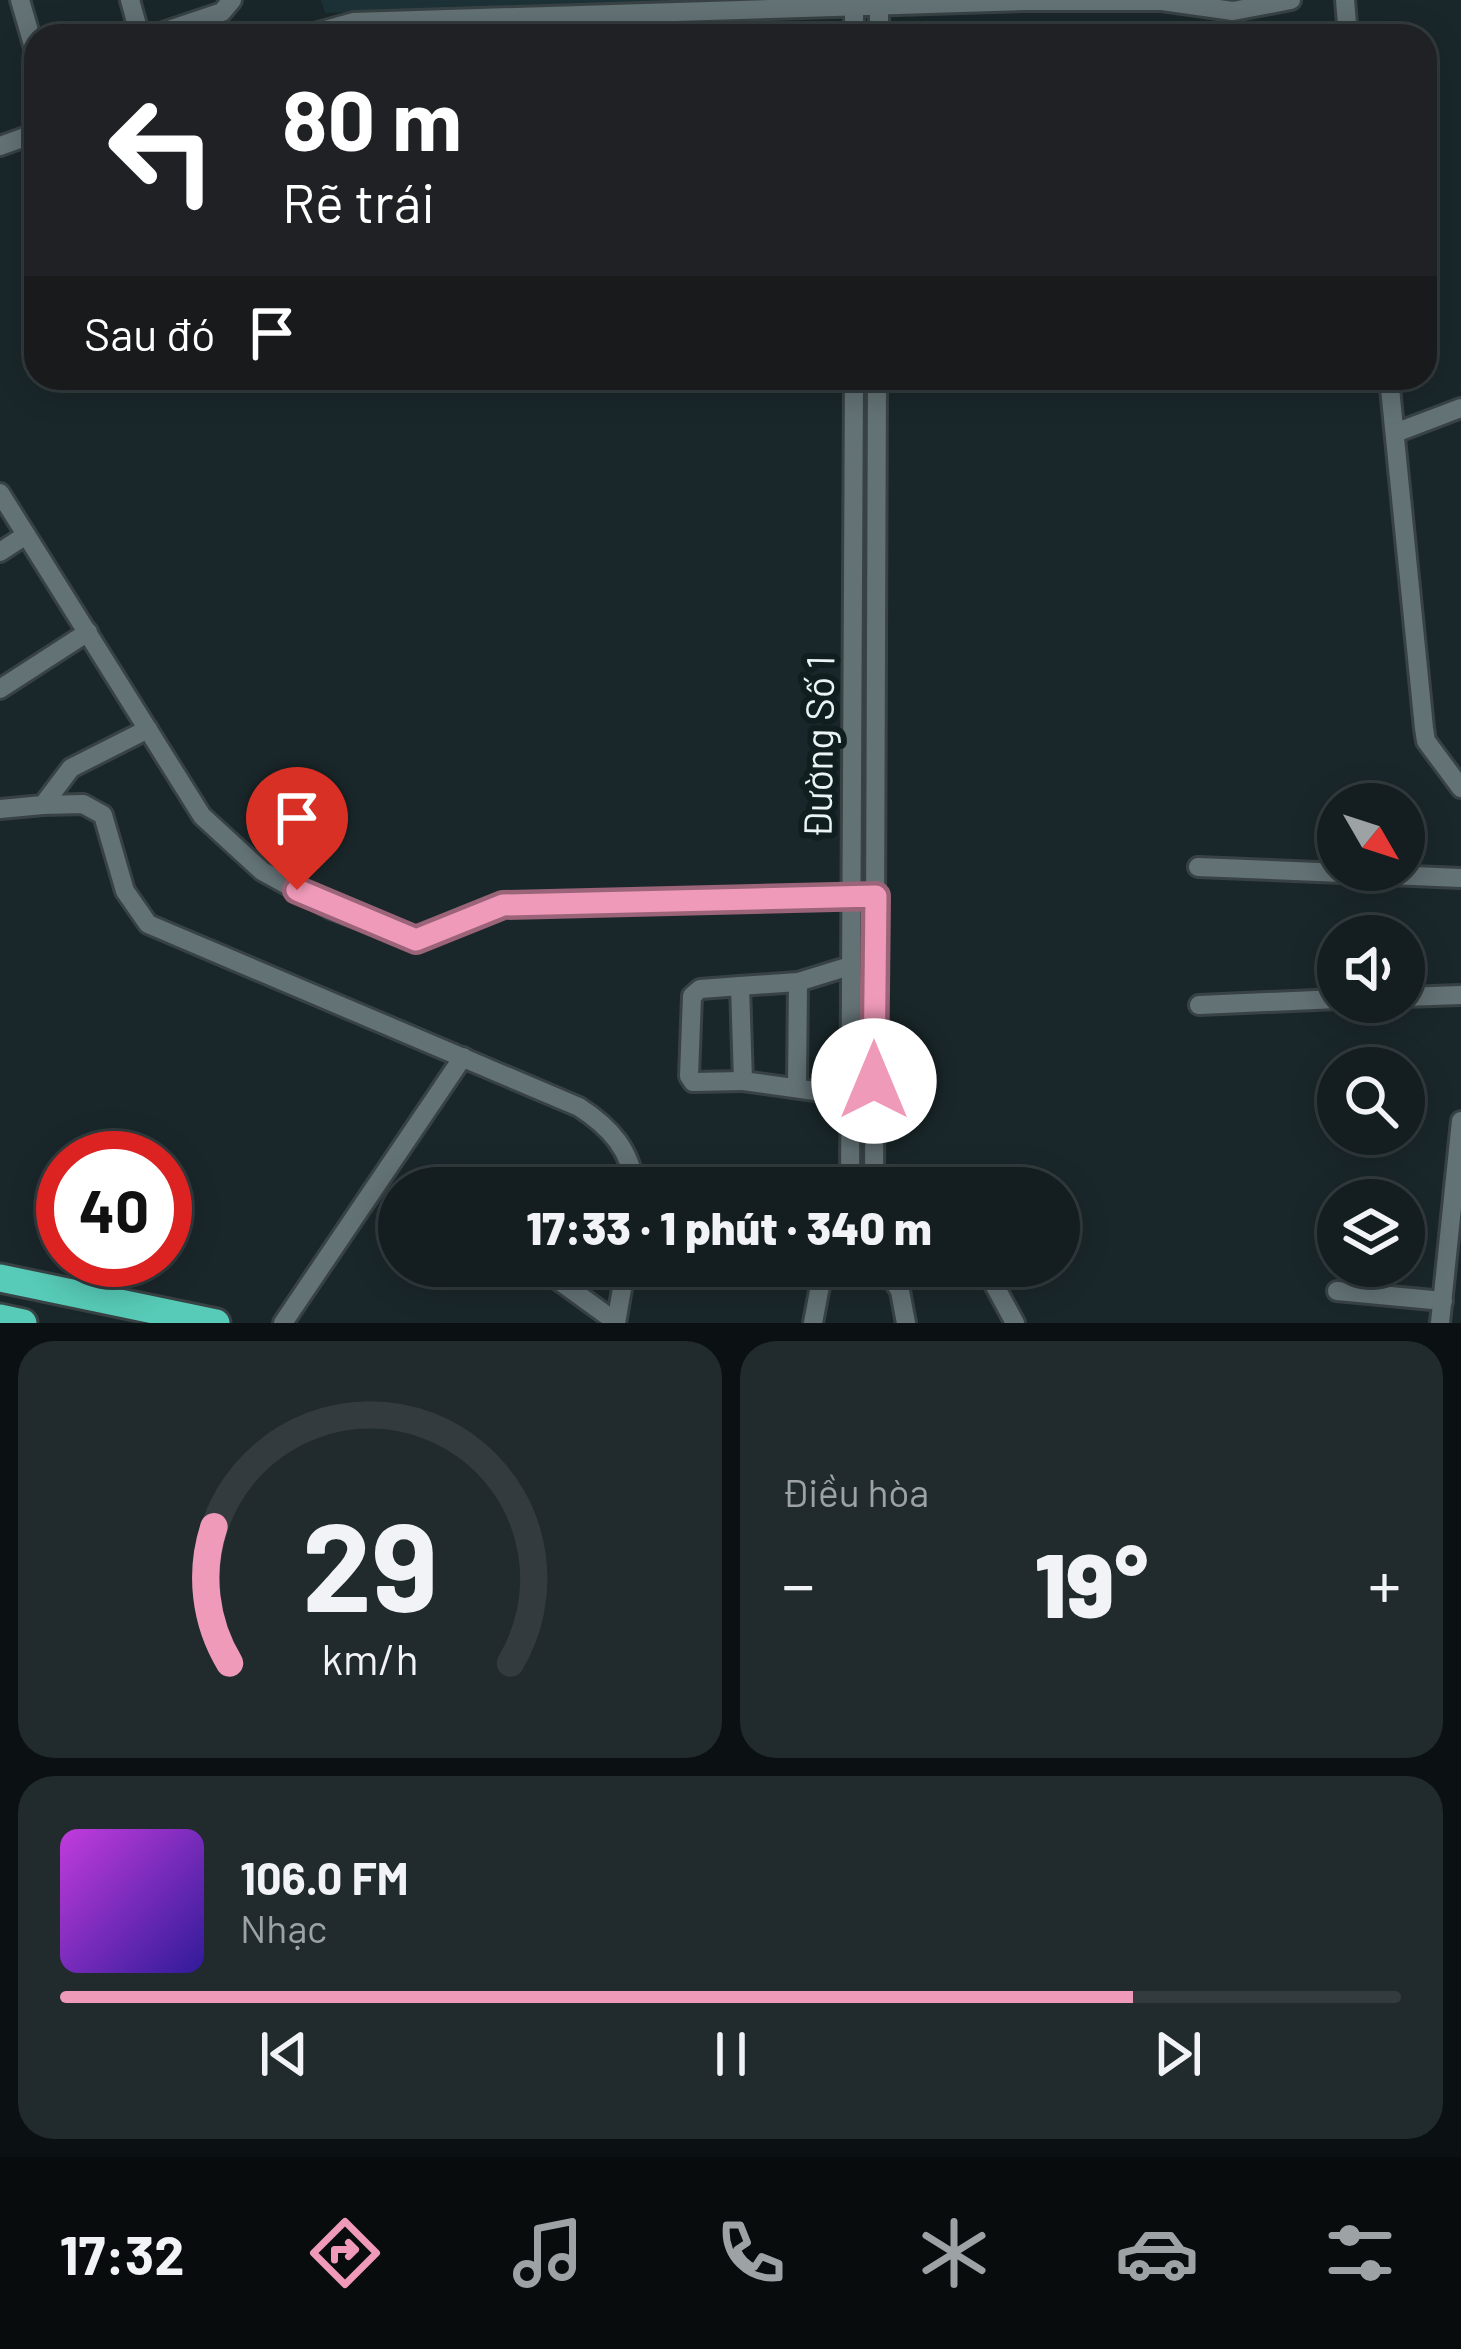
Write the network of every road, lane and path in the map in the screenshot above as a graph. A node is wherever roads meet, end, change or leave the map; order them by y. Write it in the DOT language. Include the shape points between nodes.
graph roads {
  1 [pos="232,0"];
  2 [pos="426,0"];
  3 [pos="1162,0"];
  4 [pos="1291,0"];
  5 [pos="854,3"];
  6 [pos="879,3"];
  7 [pos="426,22"];
  8 [pos="187,24"];
  9 [pos="347,24"];
  10 [pos="854,390"];
  11 [pos="877,390"];
  12 [pos="1390,390"];
  13 [pos="1461,408"];
  14 [pos="1395,433"];
  15 [pos="0,493"];
  16 [pos="26,535"];
  17 [pos="0,552"];
  18 [pos="88,632"];
  19 [pos="0,689"];
  20 [pos="148,729"];
  21 [pos="1461,788"];
  22 [pos="43,805"];
  23 [pos="0,809"];
  24 [pos="1198,867"];
  25 [pos="1461,878"];
  26 [pos="876,896"];
  27 [pos="850,897"];
  28 [pos="850,966"];
  29 [pos="798,982"];
  30 [pos="740,986"];
  31 [pos="1461,995"];
  32 [pos="1425,996"];
  33 [pos="1317,1001"];
  34 [pos="1199,1005"];
  35 [pos="464,1057"];
  36 [pos="743,1082"];
  37 [pos="797,1087"];
  38 [pos="851,1096"];
  39 [pos="1461,1120"];
  40 [pos="629,1167"];
  41 [pos="850,1167"];
  42 [pos="874,1167"];
  43 [pos="0,1278"];
  44 [pos="567,1287"];
  45 [pos="622,1287"];
  46 [pos="820,1287"];
  47 [pos="897,1287"];
  48 [pos="995,1287"];
  49 [pos="1337,1291"];
  50 [pos="1443,1301"];
  51 [pos="0,1318"];
  52 [pos="23,1323"];
  53 [pos="216,1323"];
  54 [pos="283,1323"];
  55 [pos="616,1323"];
  56 [pos="813,1323"];
  57 [pos="906,1323"];
  58 [pos="1015,1323"];
  59 [pos="1441,1323"];
  1 -- 8 [label="street" via="223,12"];
  2 -- 7 [label="street"];
  3 -- 4 [label="street" via="1233,11"];
  3 -- 6 [label="street"];
  5 -- 6 [label="street"];
  5 -- 7 [label="street"];
  7 -- 9 [label="street"];
  10 -- 27 [label="street, Đường Số 1"];
  11 -- 26 [label="street, Đường Số 1"];
  12 -- 14 [label="street"];
  13 -- 14 [label="street"];
  14 -- 21 [label="street" via="1426,741"];
  15 -- 16 [label="street"];
  16 -- 17 [label="street"];
  16 -- 18 [label="street"];
  18 -- 19 [label="street"];
  18 -- 20 [label="street"];
  20 -- 22 [label="street" via="70,768"];
  20 -- 27 [label="street" via="202,816 262,871 331,909 416,940 503,905"];
  22 -- 23 [label="street"];
  22 -- 35 [label="street" via="83,803 103,815 135,909 166,935"];
  24 -- 25 [label="street"];
  26 -- 27 [label="street"];
  26 -- 42 [label="street, Đường Số 1"];
  27 -- 28 [label="street, Đường Số 1"];
  28 -- 29 [label="street"];
  28 -- 38 [label="street, Đường Số 1"];
  29 -- 30 [label="street"];
  29 -- 37 [label="street"];
  30 -- 36 [label="street"];
  30 -- 36 [label="street" via="692,996 689,1076"];
  31 -- 32 [label="street"];
  33 -- 34 [label="street"];
  35 -- 40 [label="street" via="603,1123"];
  35 -- 54 [label="street"];
  36 -- 37 [label="street"];
  37 -- 38 [label="street"];
  38 -- 41 [label="street, Đường Số 1"];
  39 -- 50 [label="street"];
  43 -- 53 [label="highway"];
  44 -- 55 [label="street"];
  45 -- 55 [label="street"];
  46 -- 56 [label="street"];
  47 -- 57 [label="street"];
  48 -- 58 [label="street"];
  49 -- 50 [label="street"];
  50 -- 59 [label="street"];
  51 -- 52 [label="highway"];
}
